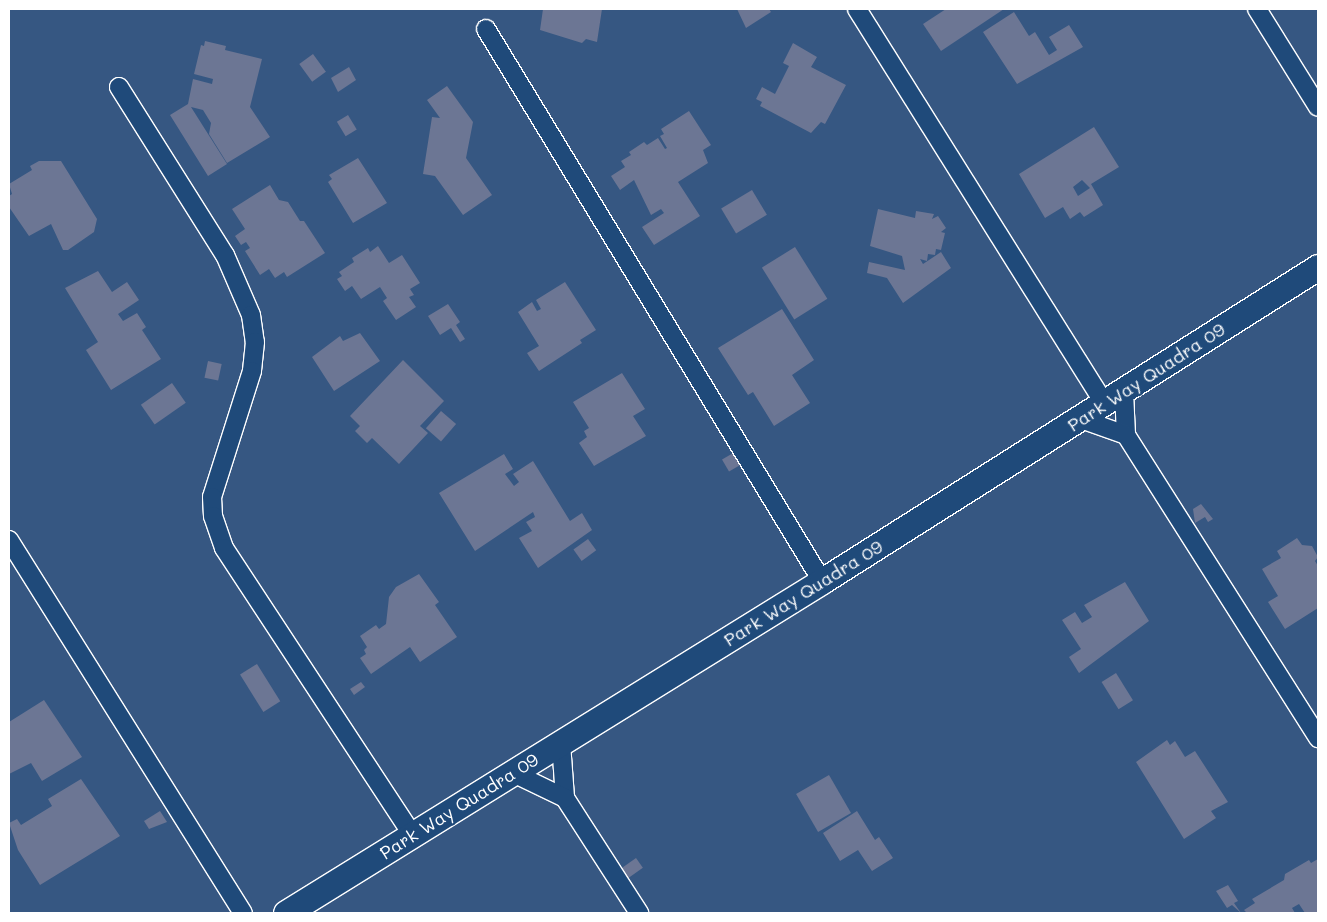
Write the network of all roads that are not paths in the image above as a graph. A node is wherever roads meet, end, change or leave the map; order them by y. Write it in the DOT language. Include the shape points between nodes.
graph roads {
  1 [pos="857,9"];
  2 [pos="1257,9"];
  3 [pos="486,29"];
  4 [pos="119,87"];
  5 [pos="1318,107"];
  6 [pos="1318,267"];
  7 [pos="1114,398"];
  8 [pos="1081,419"];
  9 [pos="1126,435"];
  10 [pos="9,540"];
  11 [pos="822,581"];
  12 [pos="1318,738"];
  13 [pos="561,742"];
  14 [pos="513,773"];
  15 [pos="565,798"];
  16 [pos="413,836"];
  17 [pos="243,913"];
  18 [pos="286,913"];
  19 [pos="639,913"];
  1 -- 7 [label="street"];
  2 -- 5 [label="street"];
  3 -- 11 [label="street"];
  4 -- 16 [label="street" via="225,256 251,315 255,342 252,371 212,497 213,516 224,548"];
  6 -- 7 [label="street, Park Way Quadra 09"];
  7 -- 8 [label="street, Park Way Quadra 09"];
  7 -- 9 [label="street"];
  8 -- 9 [label="street"];
  8 -- 11 [label="street, Park Way Quadra 09"];
  9 -- 12 [label="street"];
  10 -- 17 [label="street"];
  11 -- 13 [label="street, Park Way Quadra 09"];
  13 -- 14 [label="street, Park Way Quadra 09"];
  13 -- 15 [label="street"];
  14 -- 15 [label="street"];
  14 -- 16 [label="street, Park Way Quadra 09"];
  15 -- 19 [label="street"];
  16 -- 18 [label="street, Park Way Quadra 09"];
}
